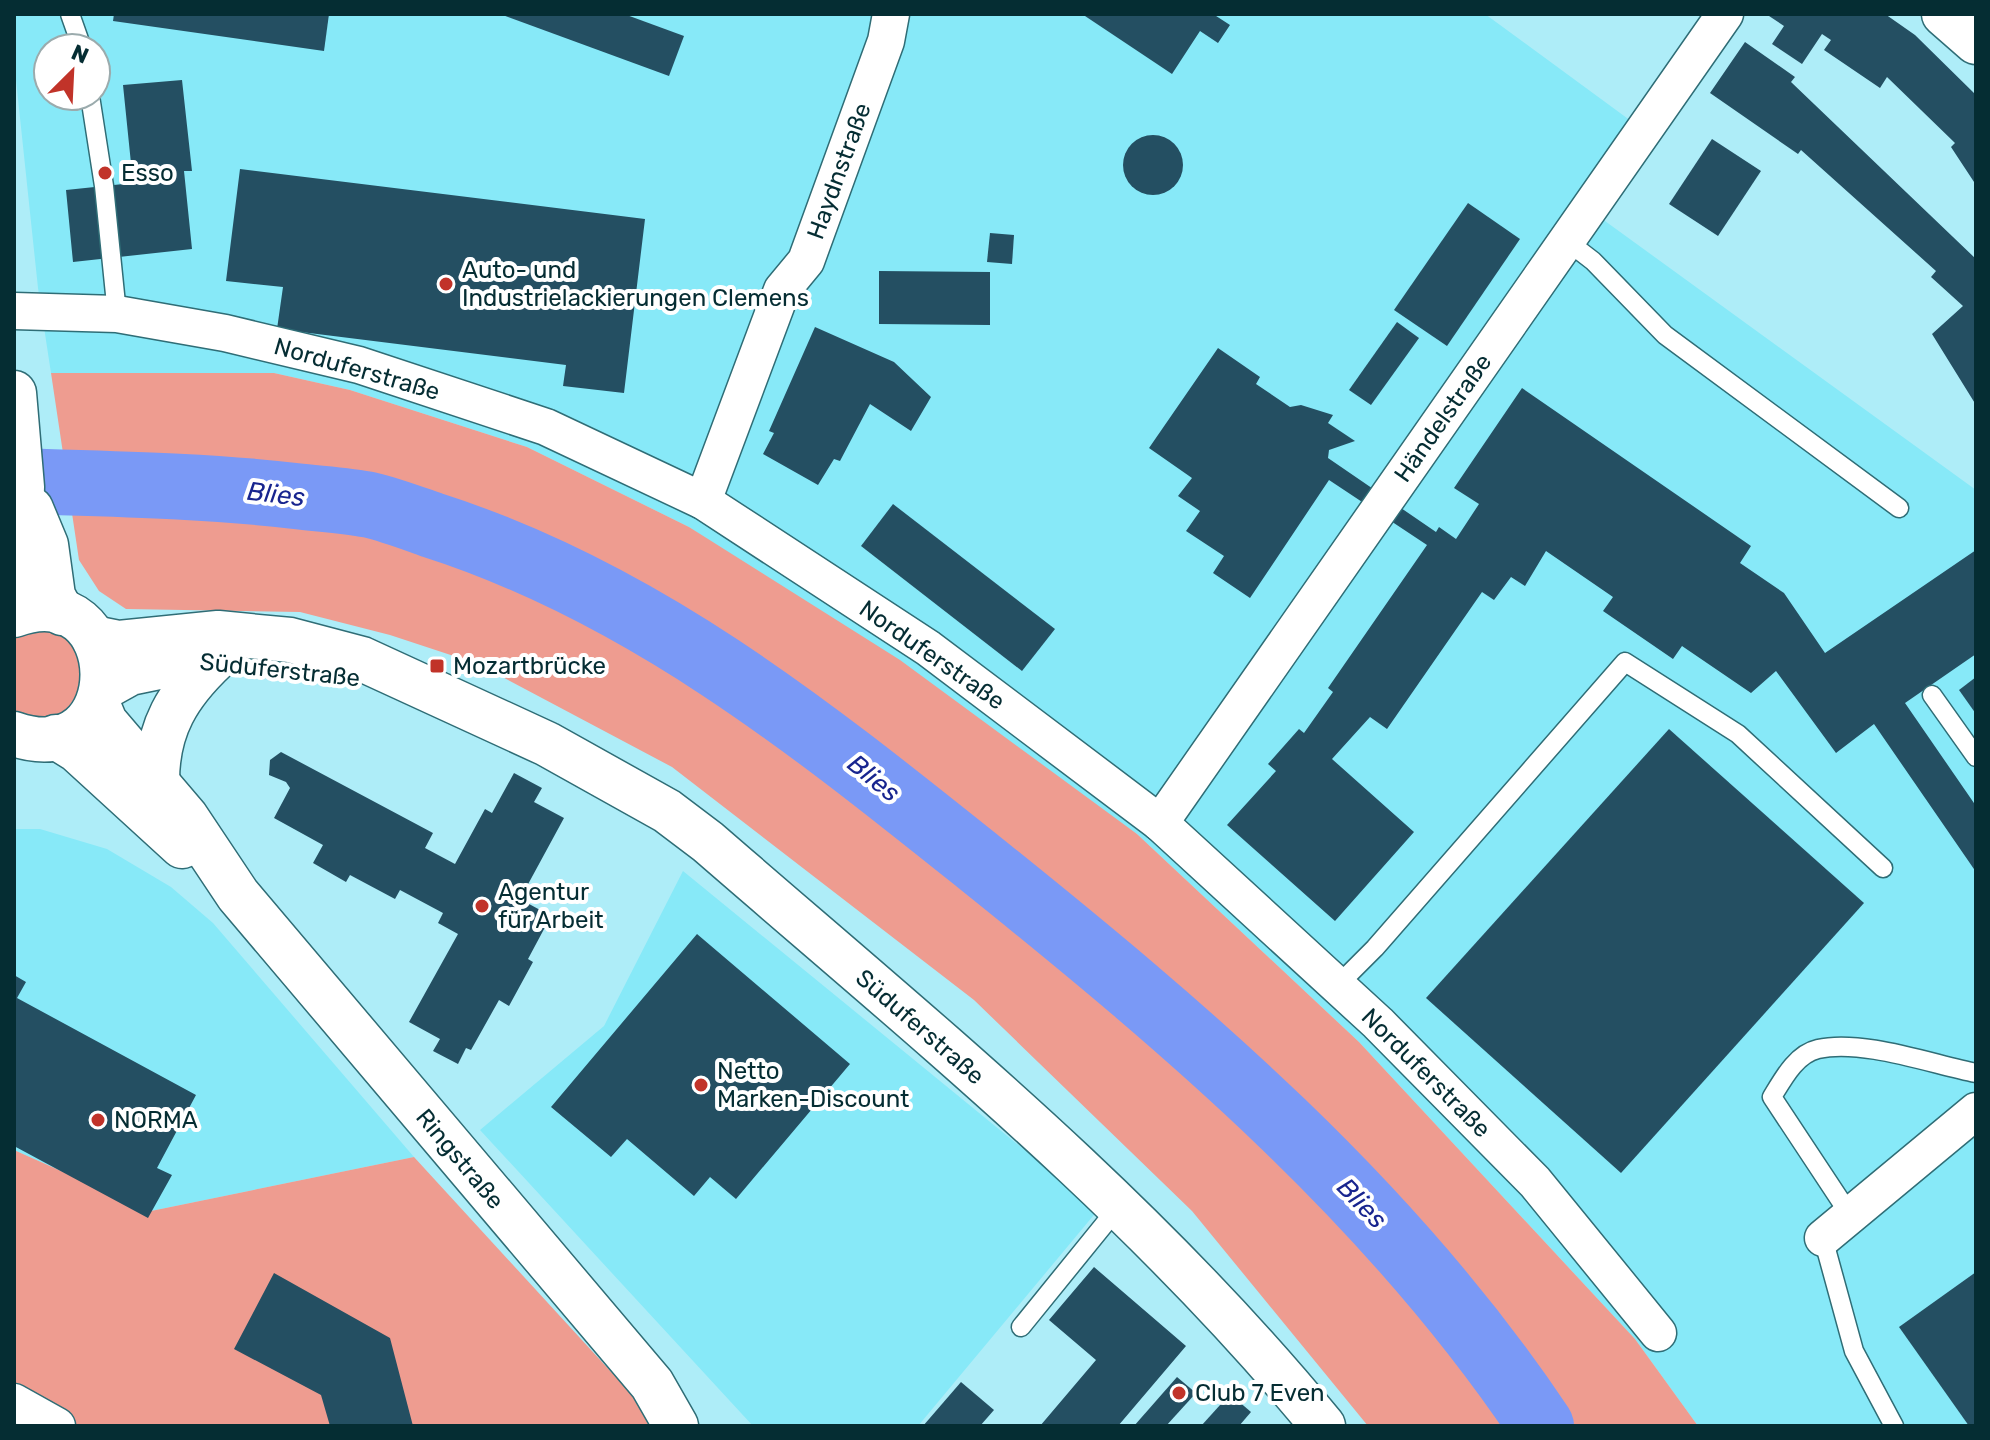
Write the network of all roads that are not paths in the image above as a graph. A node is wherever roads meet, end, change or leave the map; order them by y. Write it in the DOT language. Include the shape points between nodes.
graph roads {
  1 [pos="891,14"];
  2 [pos="1725,14"];
  3 [pos="92,112"];
  4 [pos="1567,241"];
  5 [pos="14,311"];
  6 [pos="117,314"];
  7 [pos="14,393"];
  8 [pos="703,501"];
  9 [pos="1899,508"];
  10 [pos="27,580"];
  11 [pos="14,615"];
  12 [pos="78,626"];
  13 [pos="215,659"];
  14 [pos="1932,695"];
  15 [pos="101,696"];
  16 [pos="459,702"];
  17 [pos="35,736"];
  18 [pos="1976,757"];
  19 [pos="157,781"];
  20 [pos="1160,823"];
  21 [pos="1883,868"];
  22 [pos="238,895"];
  23 [pos="1337,986"];
  24 [pos="1976,1073"];
  25 [pos="1976,1111"];
  26 [pos="1120,1205"];
  27 [pos="1836,1226"];
  28 [pos="1021,1327"];
  29 [pos="1658,1333"];
  30 [pos="14,1402"];
  31 [pos="57,1426"];
  32 [pos="676,1426"];
  33 [pos="1323,1426"];
  34 [pos="1894,1426"];
  1 -- 8 [label="street, Haydnstraße" via="886,41 806,261 782,290"];
  2 -- 4 [label="street, Händelstraße"];
  3 -- 6 [label="lane"];
  4 -- 9 [label="lane" via="1602,269 1665,335"];
  4 -- 20 [label="street, Händelstraße"];
  5 -- 6 [label="street, Norduferstraße"];
  6 -- 8 [label="street, Norduferstraße" via="225,333 373,370 546,427"];
  7 -- 10 [label="main road" via="22,487 46,545"];
  8 -- 20 [label="street, Norduferstraße" via="928,648"];
  10 -- 12 [label="main road" via="53,596"];
  11 -- 12 [label="main road, Süduferstraße" via="44,609"];
  12 -- 15 [label="main road" via="105,670"];
  12 -- 16 [label="main road, Süduferstraße" via="119,643 218,633 290,640 362,659"];
  13 -- 15 [label="main road, Süduferstraße" via="178,661 130,673"];
  13 -- 16 [label="main road, Süduferstraße" via="324,670"];
  13 -- 19 [label="main road" via="168,715 157,752"];
  14 -- 18 [label="lane"];
  15 -- 17 [label="main road, Süduferstraße" via="80,725"];
  15 -- 19 [label="main road, Ringstraße" via="105,722"];
  16 -- 26 [label="main road, Süduferstraße" via="667,811"];
  17 -- 22 [label="main road, Ringstraße" via="77,750"];
  19 -- 22 [label="main road, Ringstraße"];
  20 -- 23 [label="street, Norduferstraße"];
  21 -- 23 [label="lane" via="1738,734 1625,662"];
  22 -- 32 [label="main road, Ringstraße" via="652,1384"];
  23 -- 29 [label="street, Norduferstraße" via="1535,1182"];
  24 -- 27 [label="lane" via="1858,1048 1816,1049 1790,1067 1772,1097"];
  25 -- 27 [label="street"];
  26 -- 28 [label="lane"];
  26 -- 33 [label="main road, Süduferstraße" via="1262,1351"];
  27 -- 34 [label="lane" via="1854,1351"];
  30 -- 31 [label="street"];
}
